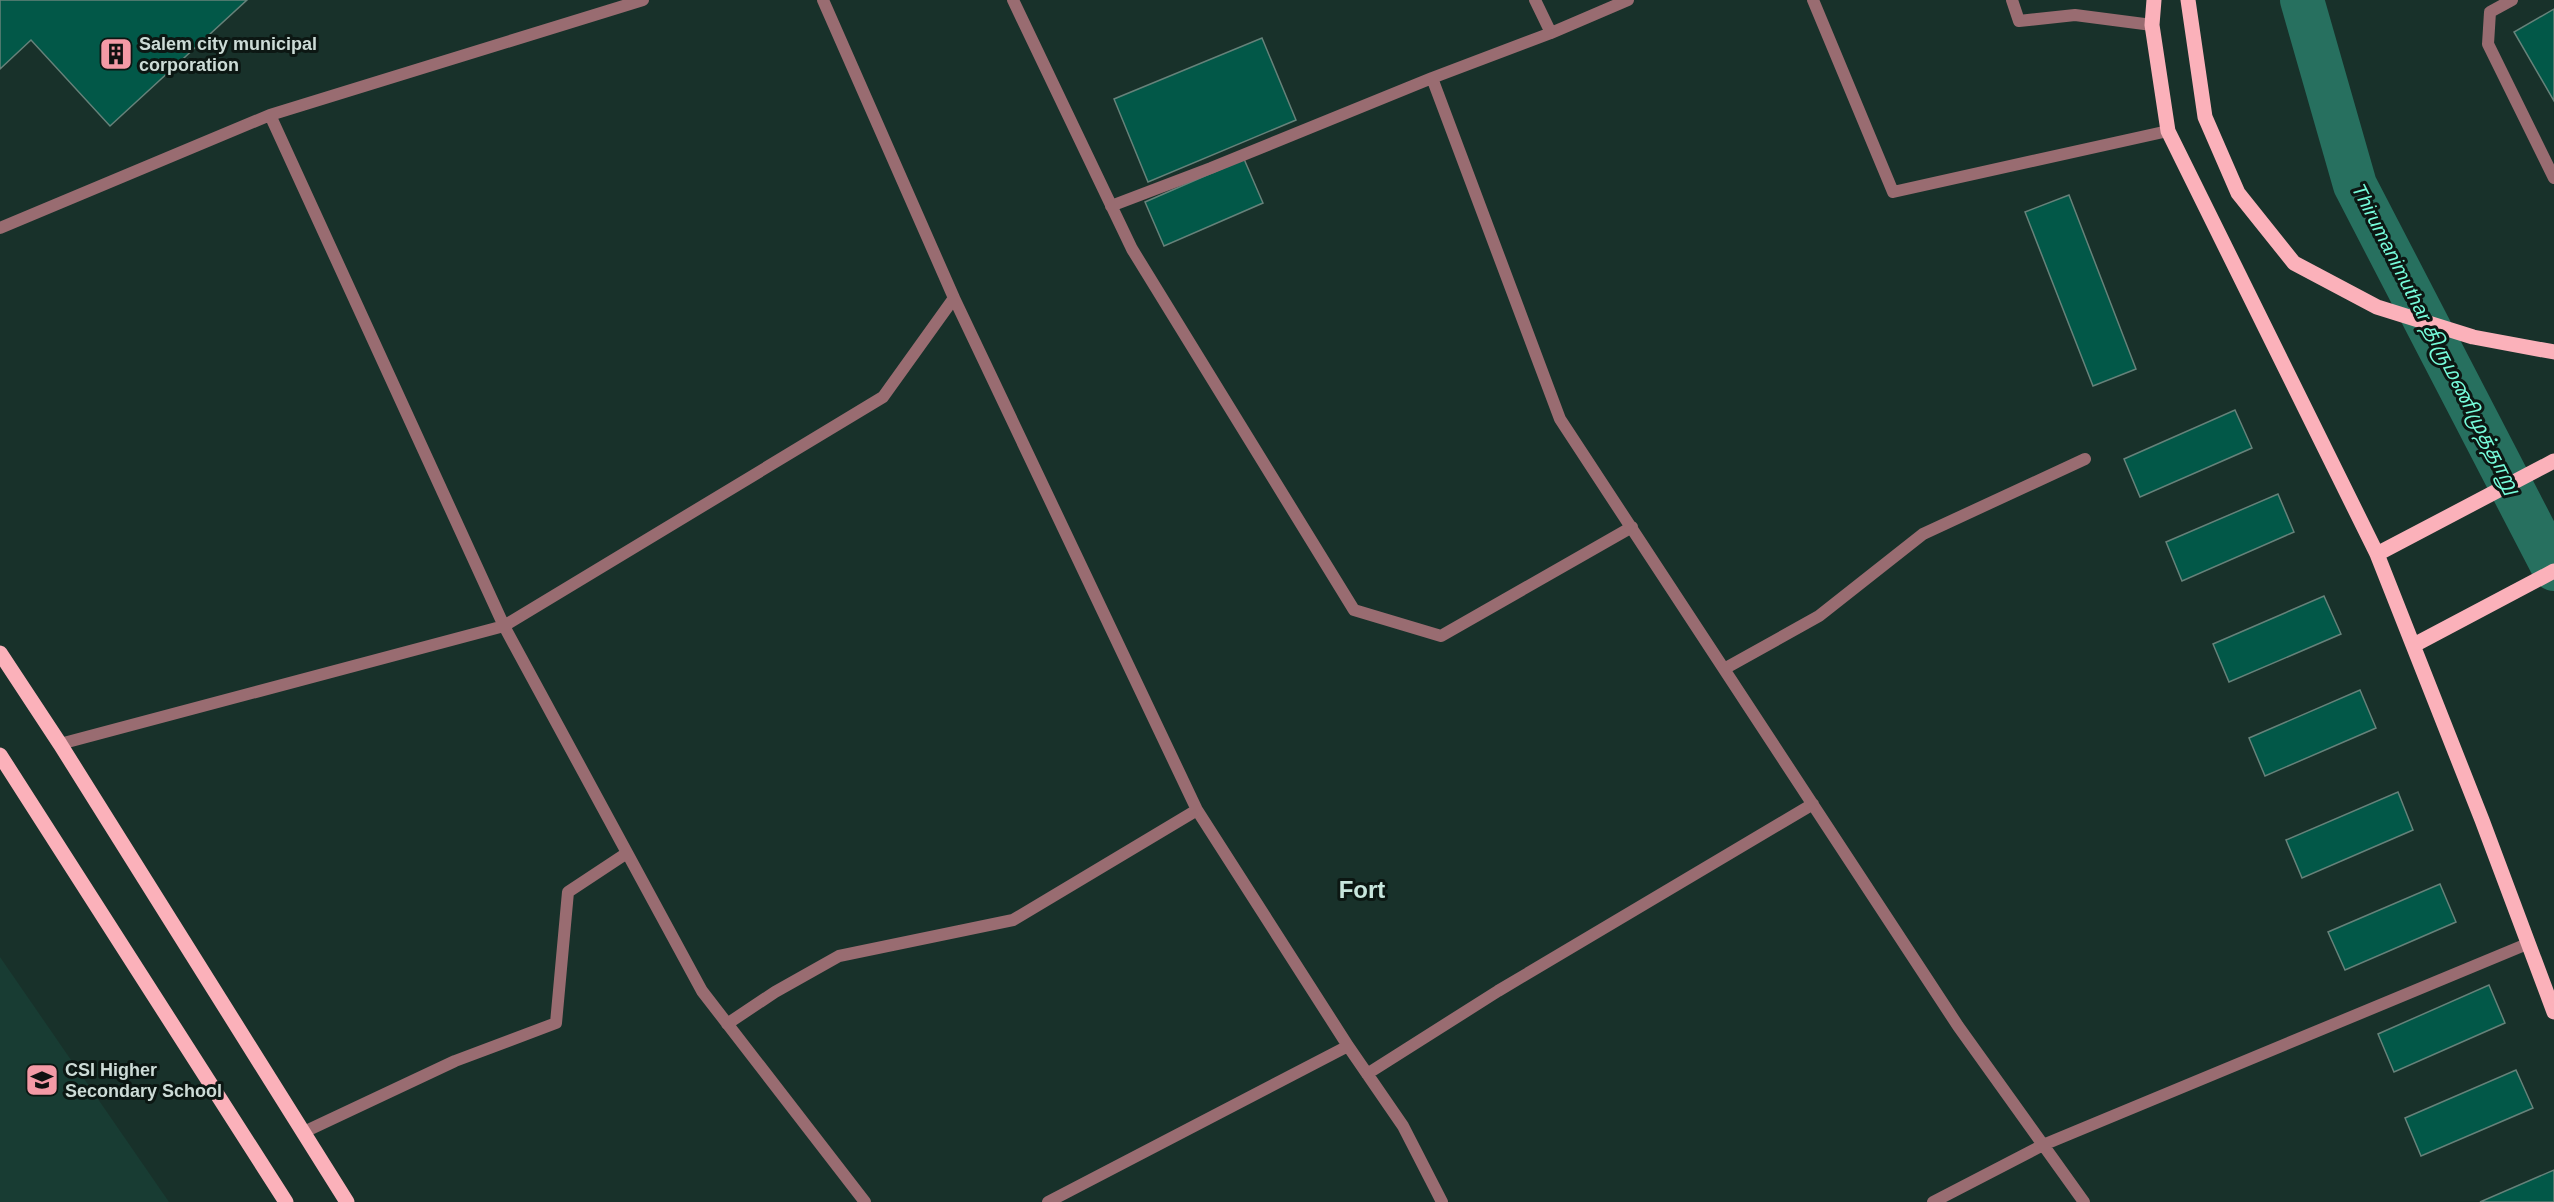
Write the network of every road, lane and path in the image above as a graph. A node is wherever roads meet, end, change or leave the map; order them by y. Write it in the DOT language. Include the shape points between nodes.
graph roads {
  1 [pos="643,0"];
  2 [pos="823,0"];
  3 [pos="1013,0"];
  4 [pos="1535,0"];
  5 [pos="1628,0"];
  6 [pos="1813,0"];
  7 [pos="2012,0"];
  8 [pos="2154,0"];
  9 [pos="2188,0"];
  10 [pos="2512,0"];
  11 [pos="2152,25"];
  12 [pos="1551,33"];
  13 [pos="1431,78"];
  14 [pos="270,115"];
  15 [pos="2168,131"];
  16 [pos="2554,178"];
  17 [pos="1111,206"];
  18 [pos="0,228"];
  19 [pos="954,298"];
  20 [pos="2554,352"];
  21 [pos="2085,459"];
  22 [pos="2554,461"];
  23 [pos="1632,527"];
  24 [pos="2377,554"];
  25 [pos="2554,571"];
  26 [pos="504,626"];
  27 [pos="2414,645"];
  28 [pos="0,653"];
  29 [pos="1724,669"];
  30 [pos="60,744"];
  31 [pos="0,755"];
  32 [pos="1813,804"];
  33 [pos="1197,810"];
  34 [pos="627,853"];
  35 [pos="2527,944"];
  36 [pos="2554,1012"];
  37 [pos="727,1024"];
  38 [pos="1348,1046"];
  39 [pos="1367,1074"];
  40 [pos="304,1132"];
  41 [pos="2043,1145"];
  42 [pos="286,1202"];
  43 [pos="347,1202"];
  44 [pos="864,1202"];
  45 [pos="1048,1202"];
  46 [pos="1442,1202"];
  47 [pos="1933,1202"];
  48 [pos="2084,1202"];
  1 -- 14 [label="street"];
  2 -- 19 [label="street"];
  3 -- 17 [label="street"];
  4 -- 12 [label="street"];
  5 -- 12 [label="street"];
  6 -- 15 [label="street" via="1893,192"];
  7 -- 11 [label="street" via="2019,21 2075,15"];
  8 -- 11 [label="main road"];
  9 -- 20 [label="main road" via="2205,117 2238,193 2294,262 2377,307 2473,337"];
  10 -- 16 [label="street" via="2490,12 2488,44"];
  11 -- 15 [label="main road"];
  12 -- 13 [label="street"];
  13 -- 17 [label="street"];
  13 -- 23 [label="street" via="1560,419"];
  14 -- 18 [label="street"];
  14 -- 26 [label="street"];
  15 -- 24 [label="main road"];
  17 -- 23 [label="street" via="1132,249 1354,610 1441,636"];
  19 -- 26 [label="street" via="883,397"];
  19 -- 33 [label="street"];
  21 -- 29 [label="street" via="1923,534 1819,616"];
  22 -- 24 [label="main road"];
  23 -- 29 [label="street"];
  24 -- 27 [label="main road"];
  25 -- 27 [label="main road"];
  26 -- 30 [label="street"];
  26 -- 34 [label="street"];
  27 -- 35 [label="main road"];
  28 -- 30 [label="main road"];
  29 -- 32 [label="street"];
  30 -- 40 [label="main road"];
  31 -- 42 [label="main road"];
  32 -- 39 [label="street" via="1498,991"];
  32 -- 41 [label="street" via="1958,1026"];
  33 -- 37 [label="street" via="1013,920 839,956"];
  33 -- 38 [label="street"];
  34 -- 37 [label="street" via="702,991"];
  34 -- 40 [label="street" via="568,892 556,1023 455,1061"];
  35 -- 36 [label="main road"];
  35 -- 41 [label="street"];
  37 -- 44 [label="street"];
  38 -- 39 [label="street"];
  38 -- 45 [label="street"];
  39 -- 46 [label="street" via="1403,1126"];
  40 -- 43 [label="main road"];
  41 -- 47 [label="street"];
  41 -- 48 [label="street"];
}
